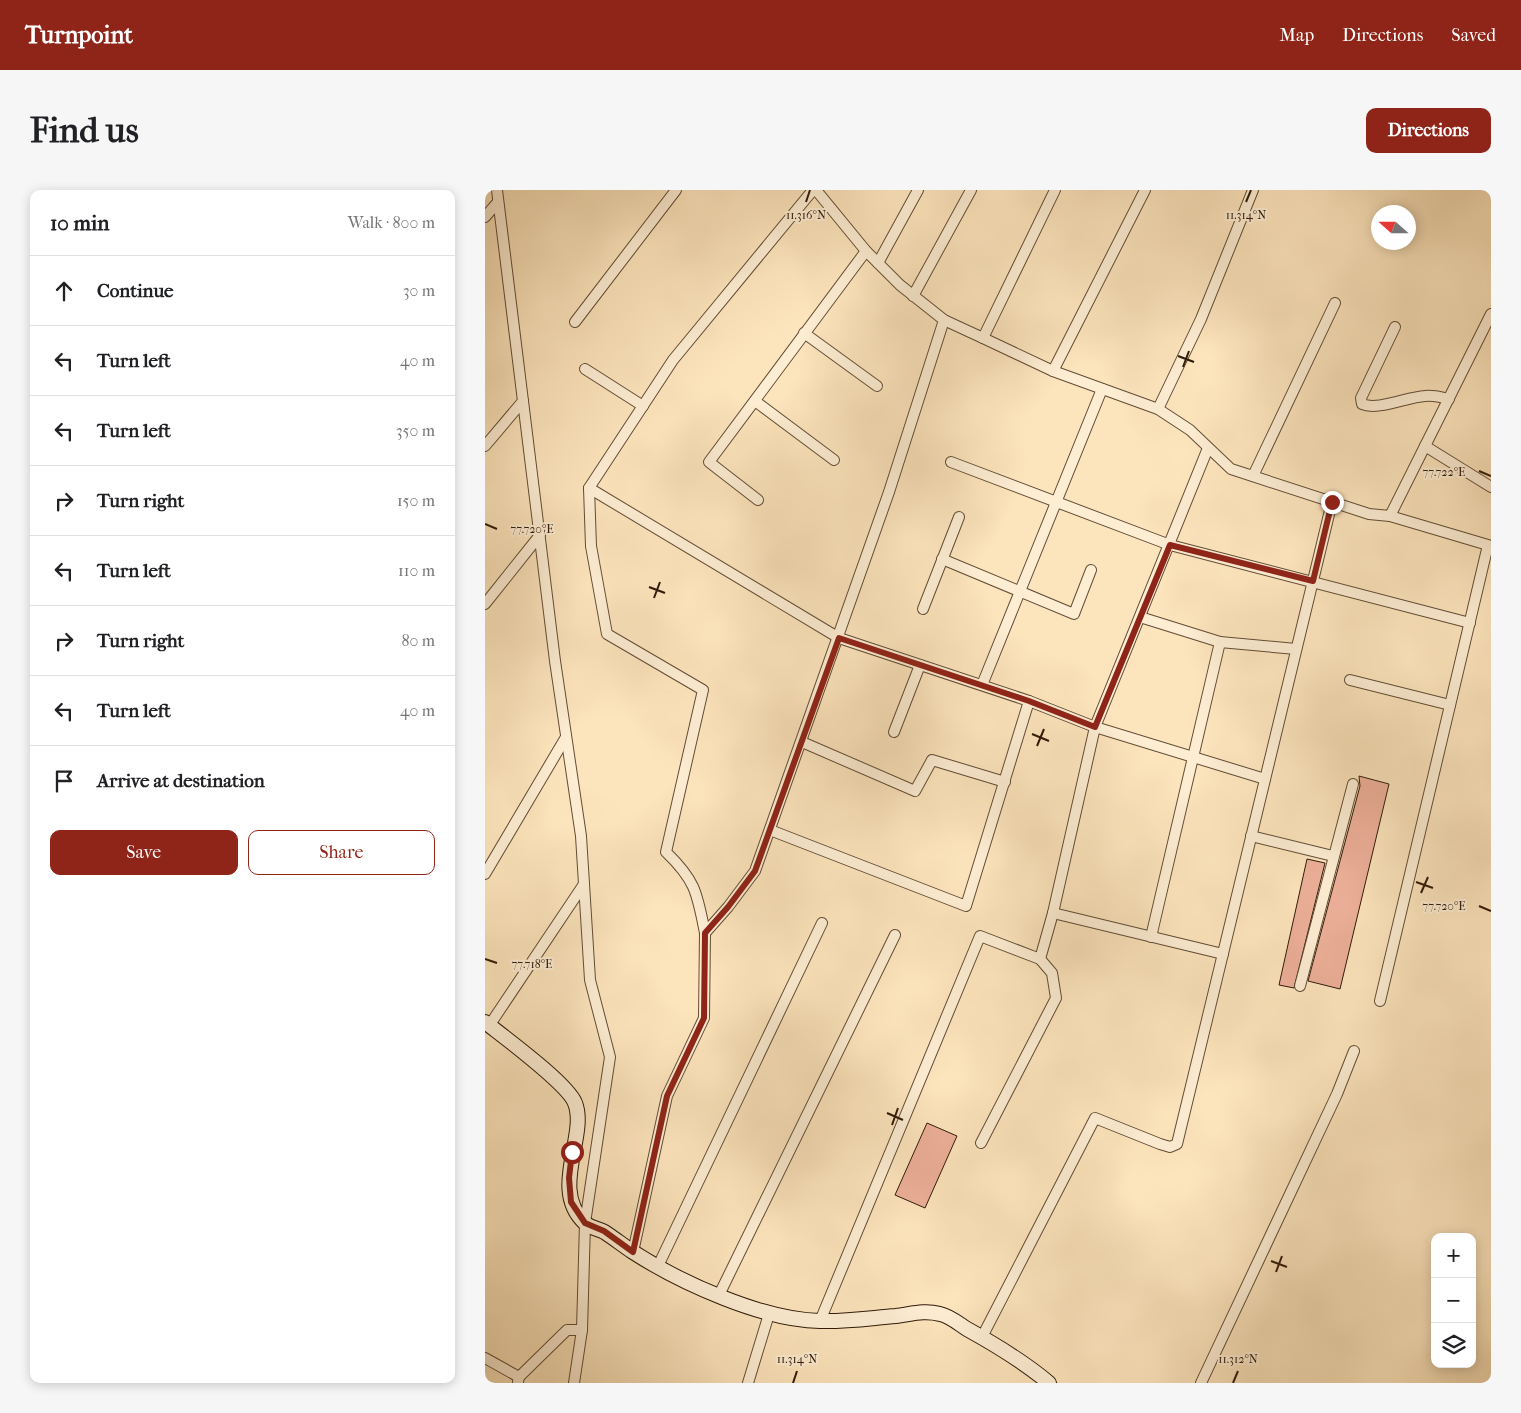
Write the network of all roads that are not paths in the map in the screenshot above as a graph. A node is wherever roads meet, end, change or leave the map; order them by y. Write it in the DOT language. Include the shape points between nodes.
graph roads {
  1 [pos="497,190"];
  2 [pos="676,190"];
  3 [pos="814,190"];
  4 [pos="918,190"];
  5 [pos="971,190"];
  6 [pos="1055,190"];
  7 [pos="1145,190"];
  8 [pos="1253,190"];
  9 [pos="498,202"];
  10 [pos="485,217"];
  11 [pos="866,252"];
  12 [pos="878,263"];
  13 [pos="913,296"];
  14 [pos="1335,303"];
  15 [pos="1491,314"];
  16 [pos="944,320"];
  17 [pos="575,322"];
  18 [pos="1395,327"];
  19 [pos="804,333"];
  20 [pos="983,338"];
  21 [pos="585,369"];
  22 [pos="1053,371"];
  23 [pos="877,386"];
  24 [pos="1102,389"];
  25 [pos="1449,399"];
  26 [pos="755,400"];
  27 [pos="523,401"];
  28 [pos="643,406"];
  29 [pos="1157,409"];
  30 [pos="485,446"];
  31 [pos="1425,446"];
  32 [pos="1208,448"];
  33 [pos="834,460"];
  34 [pos="951,462"];
  35 [pos="1253,476"];
  36 [pos="1491,487"];
  37 [pos="589,488"];
  38 [pos="758,500"];
  39 [pos="1057,501"];
  40 [pos="1332,502"];
  41 [pos="1390,516"];
  42 [pos="959,517"];
  43 [pos="539,535"];
  44 [pos="1170,545"];
  45 [pos="942,559"];
  46 [pos="1091,570"];
  47 [pos="1313,581"];
  48 [pos="1020,591"];
  49 [pos="485,604"];
  50 [pos="923,610"];
  51 [pos="1140,617"];
  52 [pos="1470,623"];
  53 [pos="839,638"];
  54 [pos="1220,642"];
  55 [pos="1296,650"];
  56 [pos="920,665"];
  57 [pos="1350,680"];
  58 [pos="982,685"];
  59 [pos="1029,701"];
  60 [pos="1450,705"];
  61 [pos="1095,727"];
  62 [pos="894,732"];
  63 [pos="567,737"];
  64 [pos="803,742"];
  65 [pos="1192,757"];
  66 [pos="1265,779"];
  67 [pos="1005,782"];
  68 [pos="1353,784"];
  69 [pos="770,830"];
  70 [pos="1251,836"];
  71 [pos="1333,856"];
  72 [pos="485,874"];
  73 [pos="584,884"];
  74 [pos="1053,913"];
  75 [pos="822,923"];
  76 [pos="705,933"];
  77 [pos="895,935"];
  78 [pos="1151,937"];
  79 [pos="1223,954"];
  80 [pos="1040,959"];
  81 [pos="1300,986"];
  82 [pos="1380,1001"];
  83 [pos="487,1024"];
  84 [pos="1354,1051"];
  85 [pos="981,1143"];
  86 [pos="585,1223"];
  87 [pos="633,1252"];
  88 [pos="658,1266"];
  89 [pos="719,1295"];
  90 [pos="769,1314"];
  91 [pos="820,1321"];
  92 [pos="582,1330"];
  93 [pos="982,1336"];
  94 [pos="485,1358"];
  95 [pos="518,1380"];
  96 [pos="575,1383"];
  97 [pos="748,1383"];
  98 [pos="1049,1383"];
  99 [pos="1201,1383"];
  1 -- 9 [label="street"];
  2 -- 17 [label="street"];
  3 -- 11 [label="street" via="827,201"];
  3 -- 28 [label="street" via="673,360"];
  4 -- 12 [label="street"];
  5 -- 13 [label="street"];
  6 -- 20 [label="street"];
  7 -- 22 [label="street"];
  8 -- 29 [label="street" via="1201,319"];
  9 -- 10 [label="street"];
  9 -- 27 [label="street"];
  11 -- 12 [label="street"];
  11 -- 19 [label="street"];
  12 -- 13 [label="street"];
  13 -- 16 [label="street"];
  14 -- 35 [label="street"];
  15 -- 25 [label="street"];
  16 -- 20 [label="street"];
  16 -- 53 [label="street"];
  18 -- 25 [label="street" via="1361,398 1362,404 1378,406 1427,395"];
  19 -- 23 [label="street"];
  19 -- 26 [label="street"];
  20 -- 22 [label="street"];
  21 -- 28 [label="street"];
  22 -- 24 [label="street"];
  24 -- 29 [label="street"];
  24 -- 39 [label="street"];
  25 -- 31 [label="street"];
  26 -- 33 [label="street"];
  26 -- 38 [label="street" via="709,462"];
  27 -- 30 [label="street"];
  27 -- 43 [label="street"];
  28 -- 37 [label="street"];
  29 -- 32 [label="street" via="1190,430"];
  31 -- 36 [label="street"];
  31 -- 41 [label="street"];
  32 -- 35 [label="street" via="1231,469"];
  32 -- 44 [label="street"];
  34 -- 39 [label="street"];
  35 -- 40 [label="street"];
  37 -- 53 [label="street"];
  37 -- 76 [label="street" via="591,546 607,634 703,690 666,852 683,868 696,890"];
  39 -- 44 [label="street"];
  39 -- 48 [label="street"];
  40 -- 41 [label="street" via="1369,514"];
  40 -- 47 [label="street"];
  41 -- 52 [label="street" via="1488,545"];
  42 -- 45 [label="street"];
  43 -- 49 [label="street"];
  43 -- 63 [label="street"];
  44 -- 47 [label="street"];
  44 -- 51 [label="street"];
  45 -- 48 [label="street"];
  45 -- 50 [label="street"];
  46 -- 48 [label="street" via="1074,614"];
  47 -- 52 [label="street"];
  47 -- 55 [label="street"];
  48 -- 58 [label="street"];
  51 -- 54 [label="street"];
  51 -- 61 [label="street"];
  52 -- 60 [label="street"];
  53 -- 56 [label="street"];
  53 -- 64 [label="street"];
  54 -- 55 [label="street"];
  54 -- 65 [label="street"];
  55 -- 66 [label="street"];
  56 -- 58 [label="street"];
  56 -- 62 [label="street"];
  57 -- 60 [label="street"];
  58 -- 59 [label="street"];
  59 -- 61 [label="street"];
  59 -- 67 [label="street"];
  60 -- 82 [label="street"];
  61 -- 65 [label="street"];
  61 -- 74 [label="street"];
  63 -- 72 [label="street"];
  63 -- 73 [label="street" via="581,836"];
  64 -- 67 [label="street" via="915,791 932,760"];
  64 -- 69 [label="street"];
  65 -- 66 [label="street"];
  65 -- 78 [label="street"];
  66 -- 70 [label="street"];
  67 -- 69 [label="street" via="966,906"];
  68 -- 71 [label="street"];
  69 -- 76 [label="street" via="755,871"];
  70 -- 71 [label="street"];
  70 -- 79 [label="street"];
  71 -- 81 [label="street"];
  73 -- 83 [label="street"];
  73 -- 86 [label="street" via="590,980 610,1058"];
  74 -- 78 [label="street"];
  74 -- 80 [label="street"];
  75 -- 88 [label="street"];
  76 -- 87 [label="street" via="704,1018 667,1096"];
  77 -- 89 [label="street"];
  78 -- 79 [label="street"];
  79 -- 93 [label="street" via="1177,1144 1170,1147 1160,1144 1095,1118"];
  80 -- 85 [label="street" via="1052,973 1056,998"];
  80 -- 91 [label="street" via="980,936"];
  83 -- 86 [label="street" via="565,1088 575,1103 577,1123 571,1202"];
  84 -- 99 [label="street" via="1337,1094"];
  86 -- 87 [label="street" via="604,1231"];
  86 -- 92 [label="street"];
  87 -- 88 [label="street"];
  88 -- 89 [label="street"];
  89 -- 90 [label="street"];
  90 -- 91 [label="street"];
  90 -- 97 [label="street"];
  91 -- 93 [label="street" via="921,1311 943,1315"];
  92 -- 95 [label="street" via="567,1330"];
  92 -- 96 [label="street"];
  93 -- 98 [label="street"];
  94 -- 95 [label="street"];
}
